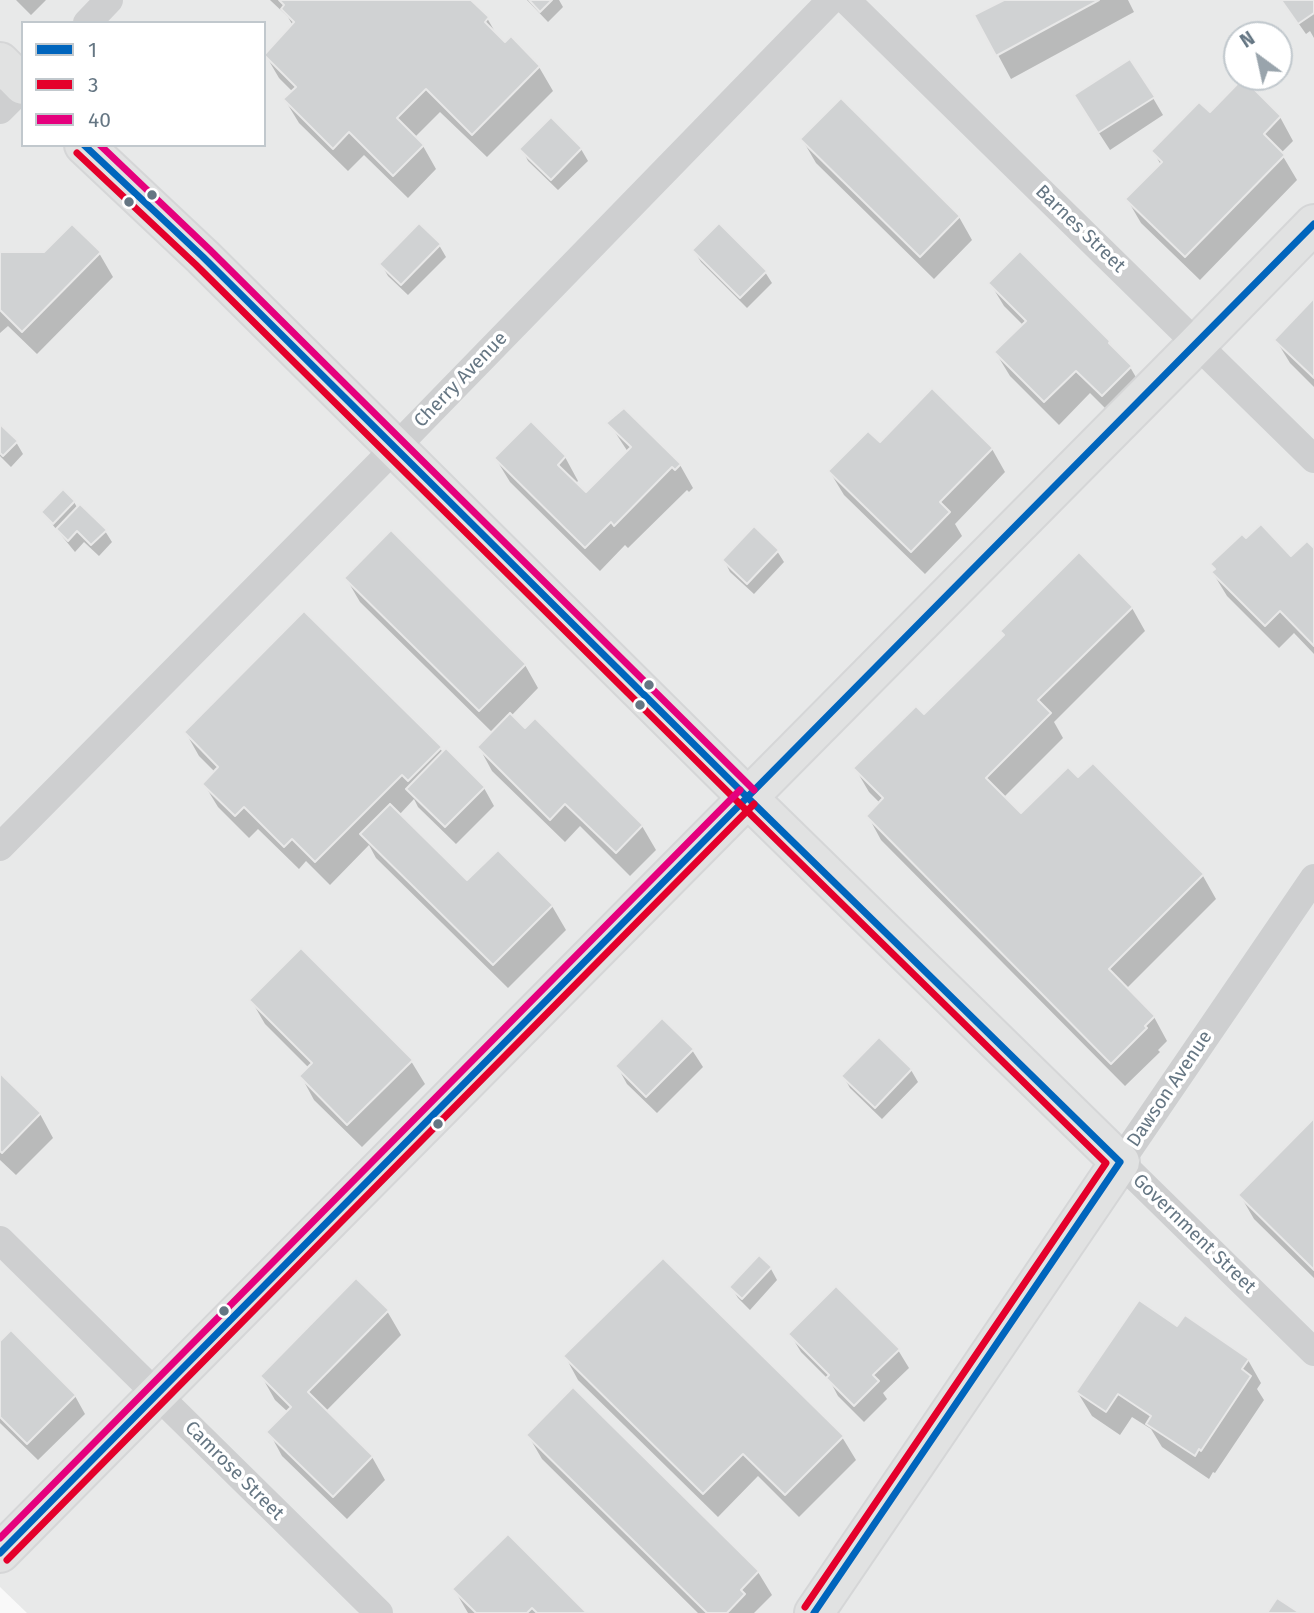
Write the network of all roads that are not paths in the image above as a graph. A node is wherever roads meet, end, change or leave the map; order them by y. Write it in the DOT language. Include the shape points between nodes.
graph roads {
  1 [pos="109,0"];
  2 [pos="831,0"];
  3 [pos="846,0"];
  4 [pos="89,21"];
  5 [pos="0,62"];
  6 [pos="21,84"];
  7 [pos="21,88"];
  8 [pos="0,110"];
  9 [pos="86,147"];
  10 [pos="1314,224"];
  11 [pos="1197,344"];
  12 [pos="396,447"];
  13 [pos="1314,459"];
  14 [pos="747,797"];
  15 [pos="0,847"];
  16 [pos="1314,878"];
  17 [pos="1120,1162"];
  18 [pos="0,1240"];
  19 [pos="1314,1352"];
  20 [pos="156,1394"];
  21 [pos="0,1553"];
  22 [pos="379,1613"];
  23 [pos="814,1613"];
  1 -- 4 [label="street"];
  2 -- 12 [label="street, Cherry Avenue"];
  3 -- 11 [label="street, Barnes Street"];
  5 -- 6 [label="street"];
  7 -- 8 [label="street"];
  9 -- 12 [label="street, Government Street"];
  10 -- 11 [label="street"];
  11 -- 13 [label="street, Barnes Street"];
  11 -- 14 [label="street"];
  12 -- 14 [label="street, Government Street"];
  12 -- 15 [label="street, Cherry Avenue"];
  14 -- 17 [label="street, Government Street"];
  14 -- 20 [label="street"];
  16 -- 17 [label="street, Dawson Avenue"];
  17 -- 19 [label="street, Government Street"];
  17 -- 23 [label="street, Dawson Avenue"];
  18 -- 20 [label="street, Camrose Street"];
  20 -- 21 [label="street"];
  20 -- 22 [label="street, Camrose Street"];
}
